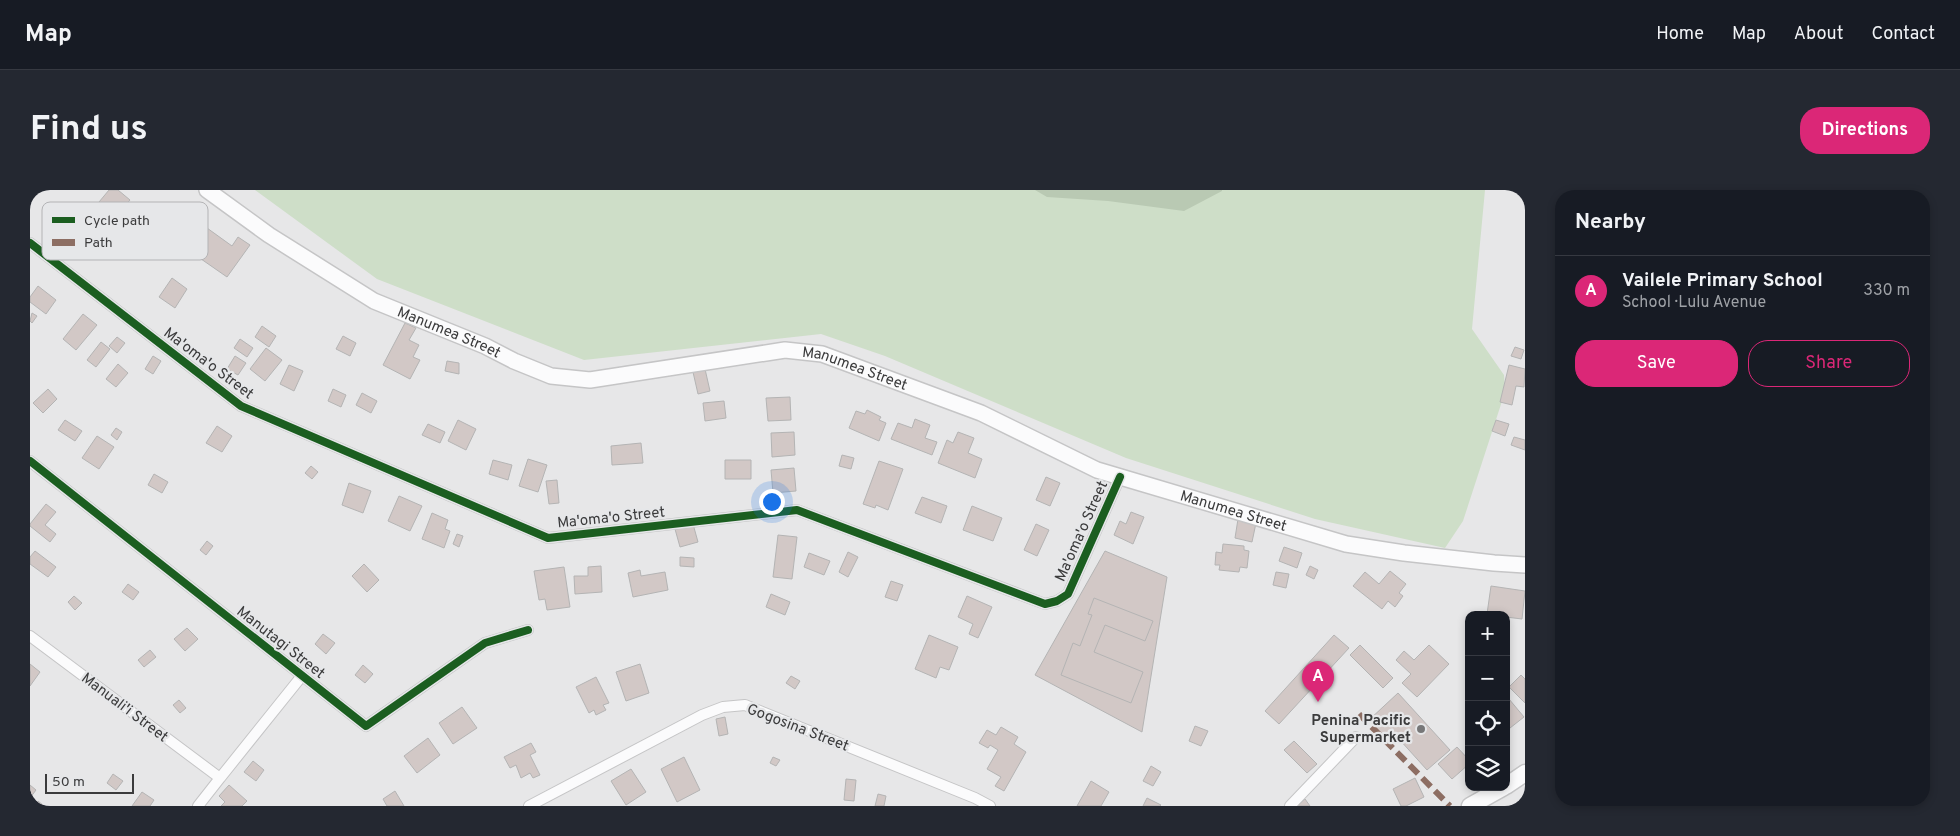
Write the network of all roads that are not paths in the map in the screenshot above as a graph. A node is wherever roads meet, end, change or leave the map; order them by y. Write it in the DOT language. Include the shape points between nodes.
graph roads {
  1 [pos="207,190"];
  2 [pos="30,243"];
  3 [pos="42,252"];
  4 [pos="52,260"];
  5 [pos="30,461"];
  6 [pos="1120,477"];
  7 [pos="1525,565"];
  8 [pos="528,630"];
  9 [pos="30,636"];
  10 [pos="302,677"];
  11 [pos="1356,737"];
  12 [pos="1525,773"];
  13 [pos="220,778"];
  14 [pos="1510,784"];
  15 [pos="1498,791"];
  16 [pos="198,806"];
  17 [pos="530,806"];
  18 [pos="990,806"];
  19 [pos="1290,806"];
  20 [pos="1470,806"];
  1 -- 6 [label="main road, Manumea Street" via="268,235 374,301 551,376 590,380 785,350 822,354 981,413 1097,470"];
  2 -- 3 [label="street, Ma'oma'o Street"];
  4 -- 6 [label="street, Ma'oma'o Street" via="241,406 548,538 797,510 1045,604 1068,594"];
  5 -- 10 [label="street, Manutagi Street"];
  6 -- 7 [label="main road, Manumea Street" via="1346,544"];
  8 -- 10 [label="street, Manutagi Street" via="485,643 366,726"];
  9 -- 13 [label="street, Manuali'i Street"];
  10 -- 13 [label="street"];
  11 -- 19 [label="street"];
  12 -- 14 [label="main road"];
  13 -- 16 [label="street"];
  15 -- 20 [label="main road"];
  17 -- 18 [label="street, Gogosina Street" via="702,715 723,707 745,705"];
}
